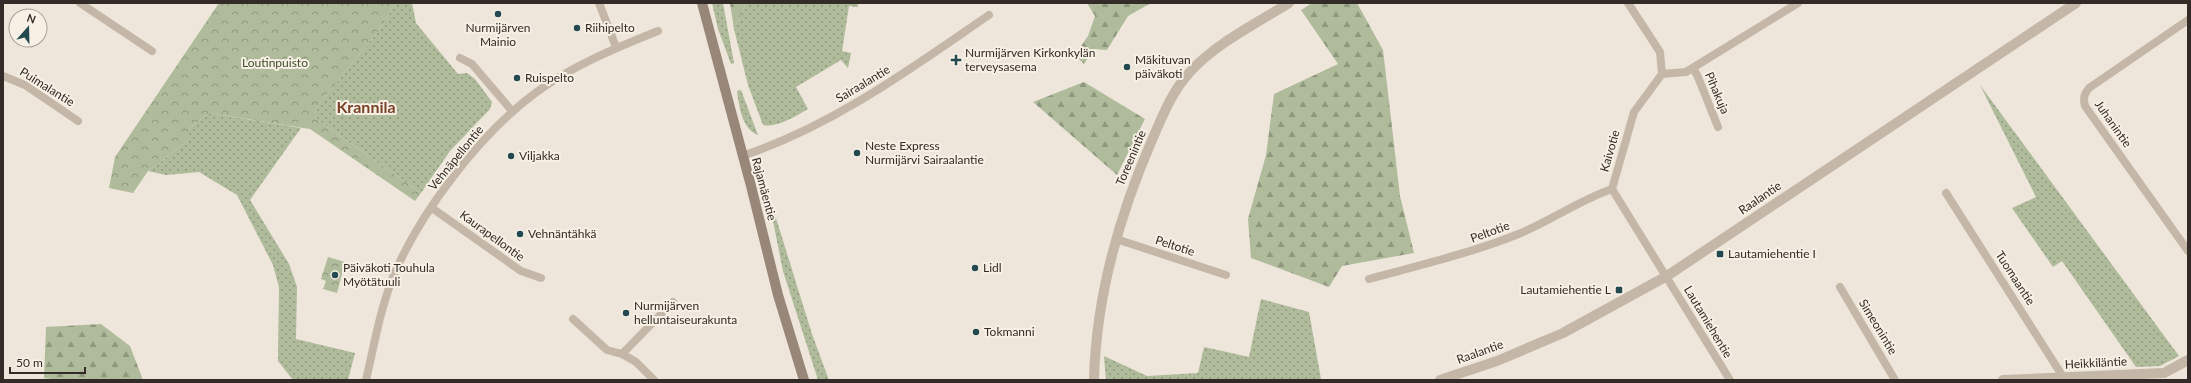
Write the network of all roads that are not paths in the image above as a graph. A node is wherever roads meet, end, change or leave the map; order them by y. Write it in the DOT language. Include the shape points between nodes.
graph roads {
  1 [pos="80,3"];
  2 [pos="599,3"];
  3 [pos="702,3"];
  4 [pos="1289,3"];
  5 [pos="1628,3"];
  6 [pos="2076,3"];
  7 [pos="1795,4"];
  8 [pos="989,16"];
  9 [pos="2188,20"];
  10 [pos="658,31"];
  11 [pos="616,47"];
  12 [pos="152,51"];
  13 [pos="460,58"];
  14 [pos="1693,68"];
  15 [pos="1662,74"];
  16 [pos="3,76"];
  17 [pos="512,111"];
  18 [pos="78,121"];
  19 [pos="1718,127"];
  20 [pos="742,156"];
  21 [pos="1612,189"];
  22 [pos="1946,193"];
  23 [pos="432,208"];
  24 [pos="1116,239"];
  25 [pos="2188,251"];
  26 [pos="1226,275"];
  27 [pos="1667,276"];
  28 [pos="541,278"];
  29 [pos="1369,279"];
  30 [pos="1840,287"];
  31 [pos="674,302"];
  32 [pos="573,319"];
  33 [pos="622,354"];
  34 [pos="2188,360"];
  35 [pos="2064,379"];
  36 [pos="366,380"];
  37 [pos="654,380"];
  38 [pos="804,380"];
  39 [pos="1094,380"];
  40 [pos="1440,380"];
  41 [pos="1730,380"];
  42 [pos="1895,380"];
  43 [pos="2003,380"];
  1 -- 12 [label="street"];
  2 -- 11 [label="street"];
  3 -- 20 [label="main road, Rajamäentie"];
  4 -- 24 [label="street, Toreenintie" via="1212,52 1182,81 1133,185"];
  5 -- 15 [label="street" via="1660,52"];
  6 -- 27 [label="street, Raalantie"];
  7 -- 14 [label="street"];
  8 -- 20 [label="street, Sairaalantie" via="880,89 831,117 766,148"];
  9 -- 25 [label="street, Juhanintie" via="2089,88 2083,99 2085,106"];
  10 -- 11 [label="street, Vehnäpellontie"];
  11 -- 17 [label="street, Vehnäpellontie" via="563,75"];
  13 -- 17 [label="street" via="472,64"];
  14 -- 15 [label="street" via="1679,74"];
  14 -- 19 [label="street, Pihakuja"];
  15 -- 21 [label="street, Kaivotie" via="1634,112"];
  16 -- 18 [label="street, Puimalantie" via="25,85"];
  17 -- 23 [label="street, Vehnäpellontie" via="466,161"];
  20 -- 38 [label="main road, Rajamäentie" via="778,295"];
  21 -- 27 [label="street, Kaivotie"];
  21 -- 29 [label="street, Peltotie" via="1597,194 1545,223 1476,250"];
  22 -- 35 [label="street, Tuomaantie"];
  23 -- 28 [label="street, Kaurapellontie" via="521,271"];
  23 -- 36 [label="street, Vehnäpellontie" via="408,245 393,278 380,318"];
  24 -- 26 [label="street, Peltotie"];
  24 -- 39 [label="street, Toreenintie" via="1098,331"];
  27 -- 40 [label="street, Raalantie" via="1563,333 1497,361"];
  27 -- 41 [label="street, Lautamiehentie"];
  30 -- 42 [label="street, Simeonintie"];
  31 -- 33 [label="street"];
  32 -- 33 [label="street" via="607,350"];
  33 -- 37 [label="street" via="636,362"];
  34 -- 35 [label="street, Heikkiläntie" via="2164,373"];
  35 -- 43 [label="street, Heikkiläntie"];
}
